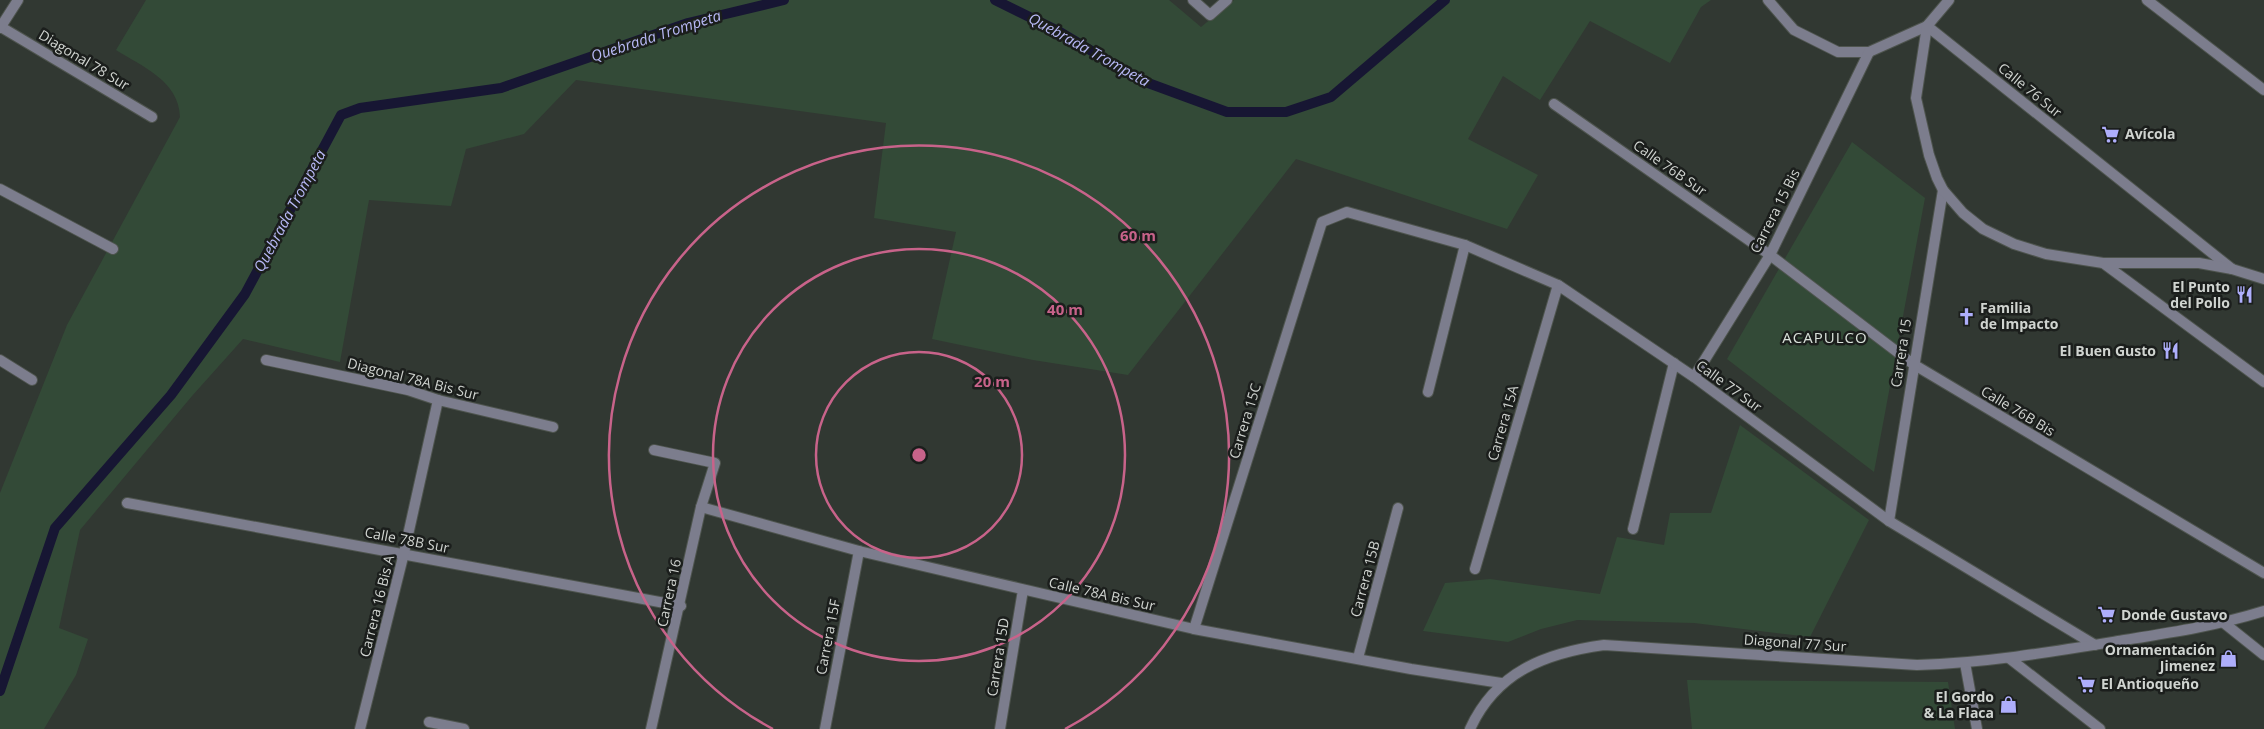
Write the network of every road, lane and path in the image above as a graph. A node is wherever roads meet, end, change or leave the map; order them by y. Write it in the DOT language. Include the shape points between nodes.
graph roads {
  1 [pos="18,0"];
  2 [pos="1193,0"];
  3 [pos="1227,0"];
  4 [pos="1768,0"];
  5 [pos="1949,0"];
  6 [pos="2147,0"];
  7 [pos="1927,26"];
  8 [pos="0,28"];
  9 [pos="1869,52"];
  10 [pos="2264,90"];
  11 [pos="1554,104"];
  12 [pos="152,117"];
  13 [pos="0,188"];
  14 [pos="1942,190"];
  15 [pos="1322,222"];
  16 [pos="1465,245"];
  17 [pos="114,249"];
  18 [pos="1770,255"];
  19 [pos="2103,263"];
  20 [pos="2232,269"];
  21 [pos="2264,279"];
  22 [pos="1558,285"];
  23 [pos="0,360"];
  24 [pos="266,360"];
  25 [pos="1674,363"];
  26 [pos="1913,364"];
  27 [pos="1694,377"];
  28 [pos="32,380"];
  29 [pos="2264,382"];
  30 [pos="1428,392"];
  31 [pos="438,400"];
  32 [pos="553,427"];
  33 [pos="654,450"];
  34 [pos="127,503"];
  35 [pos="701,507"];
  36 [pos="1398,508"];
  37 [pos="1889,521"];
  38 [pos="1633,529"];
  39 [pos="859,551"];
  40 [pos="404,553"];
  41 [pos="1475,569"];
  42 [pos="2264,573"];
  43 [pos="1023,590"];
  44 [pos="681,606"];
  45 [pos="2264,611"];
  46 [pos="2224,624"];
  47 [pos="1194,629"];
  48 [pos="2095,645"];
  49 [pos="2264,655"];
  50 [pos="1358,658"];
  51 [pos="2009,658"];
  52 [pos="1966,663"];
  53 [pos="1501,683"];
  54 [pos="429,722"];
  55 [pos="360,729"];
  56 [pos="464,729"];
  57 [pos="651,729"];
  58 [pos="825,729"];
  59 [pos="1000,729"];
  60 [pos="1470,729"];
  61 [pos="1977,729"];
  62 [pos="2100,729"];
  1 -- 8 [label="street"];
  2 -- 3 [label="street" via="1210,15"];
  4 -- 9 [label="street" via="1794,30 1838,52"];
  5 -- 7 [label="street"];
  6 -- 10 [label="street"];
  7 -- 9 [label="street"];
  7 -- 14 [label="street" via="1916,98 1929,154"];
  7 -- 20 [label="street, Calle 76 Sur"];
  8 -- 12 [label="street, Diagonal 78 Sur"];
  9 -- 18 [label="street, Carrera 15 Bis"];
  11 -- 18 [label="street, Calle 76B Sur"];
  13 -- 17 [label="street"];
  14 -- 19 [label="street" via="1983,229 2014,244 2046,254"];
  14 -- 26 [label="street, Carrera 15"];
  15 -- 16 [label="street, Calle 77 Sur" via="1347,212"];
  15 -- 47 [label="street, Carrera 15C"];
  16 -- 22 [label="street, Calle 77 Sur"];
  16 -- 30 [label="street"];
  18 -- 26 [label="street, Calle 76B Bis"];
  18 -- 27 [label="street, Carrera 15 Bis"];
  19 -- 20 [label="street" via="2199,264"];
  19 -- 29 [label="street"];
  20 -- 21 [label="street, Calle 76 Sur"];
  22 -- 25 [label="street, Calle 77 Sur"];
  22 -- 41 [label="street, Carrera 15A"];
  23 -- 28 [label="street"];
  24 -- 31 [label="street, Diagonal 78A Bis Sur" via="408,390"];
  25 -- 27 [label="street, Calle 77 Sur"];
  25 -- 38 [label="street"];
  26 -- 37 [label="street, Carrera 15"];
  26 -- 42 [label="street, Calle 76B Bis"];
  27 -- 37 [label="street, Calle 77 Sur"];
  31 -- 32 [label="street, Diagonal 78A Bis Sur"];
  31 -- 40 [label="street, Carrera 16 Bis A"];
  33 -- 35 [label="street, Carrera 16" via="715,463"];
  34 -- 40 [label="street, Calle 78B Sur"];
  35 -- 39 [label="street, Calle 78A Bis Sur"];
  35 -- 44 [label="street, Carrera 16"];
  36 -- 50 [label="street, Carrera 15B"];
  37 -- 48 [label="street, Calle 77 Sur"];
  39 -- 43 [label="street, Calle 78A Bis Sur"];
  39 -- 58 [label="street, Carrera 15F"];
  40 -- 44 [label="street, Calle 78B Sur"];
  40 -- 55 [label="street, Carrera 16 Bis A"];
  43 -- 47 [label="street, Calle 78A Bis Sur"];
  43 -- 59 [label="street, Carrera 15D"];
  44 -- 57 [label="street, Carrera 16"];
  45 -- 46 [label="street, Diagonal 77 Sur"];
  46 -- 48 [label="street, Diagonal 77 Sur"];
  46 -- 49 [label="street"];
  47 -- 50 [label="street, Calle 78A Bis Sur"];
  48 -- 51 [label="street, Diagonal 77 Sur"];
  50 -- 53 [label="street, Calle 78A Bis Sur"];
  51 -- 52 [label="street, Diagonal 77 Sur"];
  51 -- 62 [label="street"];
  52 -- 53 [label="street, Diagonal 77 Sur" via="1917,664 1604,645 1540,660"];
  52 -- 61 [label="street"];
  53 -- 60 [label="street" via="1487,699"];
  54 -- 56 [label="street"];
}
